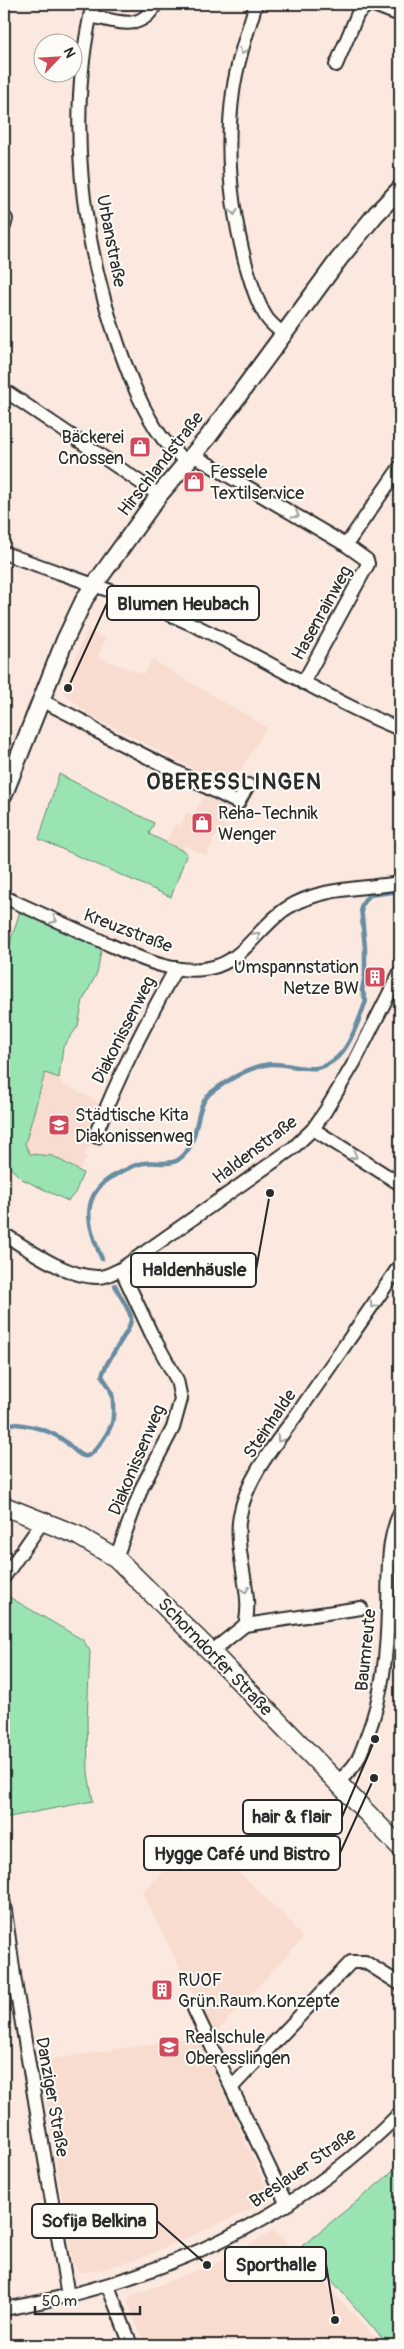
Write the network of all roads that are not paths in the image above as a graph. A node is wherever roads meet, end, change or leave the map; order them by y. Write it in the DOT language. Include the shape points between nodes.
graph roads {
  1 [pos="156,4"];
  2 [pos="256,4"];
  3 [pos="370,4"];
  4 [pos="92,10"];
  5 [pos="400,15"];
  6 [pos="336,65"];
  7 [pos="400,189"];
  8 [pos="283,334"];
  9 [pos="4,390"];
  10 [pos="190,459"];
  11 [pos="400,467"];
  12 [pos="159,495"];
  13 [pos="346,545"];
  14 [pos="4,553"];
  15 [pos="94,585"];
  16 [pos="303,683"];
  17 [pos="41,700"];
  18 [pos="400,729"];
  19 [pos="248,785"];
  20 [pos="4,794"];
  21 [pos="400,883"];
  22 [pos="7,898"];
  23 [pos="176,968"];
  24 [pos="400,972"];
  25 [pos="313,1129"];
  26 [pos="97,1137"];
  27 [pos="400,1184"];
  28 [pos="4,1234"];
  29 [pos="400,1265"];
  30 [pos="121,1269"];
  31 [pos="4,1506"];
  32 [pos="400,1512"];
  33 [pos="43,1521"];
  34 [pos="116,1558"];
  35 [pos="4,1577"];
  36 [pos="361,1608"];
  37 [pos="245,1625"];
  38 [pos="211,1652"];
  39 [pos="336,1783"];
  40 [pos="400,1847"];
  41 [pos="4,1904"];
  42 [pos="400,1984"];
  43 [pos="194,2009"];
  44 [pos="232,2087"];
  45 [pos="400,2113"];
  46 [pos="287,2205"];
  47 [pos="108,2286"];
  48 [pos="68,2296"];
  49 [pos="4,2309"];
  50 [pos="131,2345"];
  1 -- 4 [label="street" via="146,17 132,23 121,23"];
  2 -- 8 [label="street, one-way" via="233,92 231,179 237,230 250,279 266,317"];
  3 -- 5 [label="street"];
  3 -- 6 [label="street" via="358,13"];
  4 -- 10 [label="street, Urbanstraße" via="82,67 80,136 84,203 94,263 112,326 138,393 163,438"];
  7 -- 8 [label="street, Hirschlandstraße" via="360,232"];
  8 -- 10 [label="street, Hirschlandstraße"];
  9 -- 12 [label="street"];
  10 -- 12 [label="street, Hirschlandstraße"];
  10 -- 13 [label="street, Urbanstraße, one-way"];
  11 -- 13 [label="street, Hasenrainweg"];
  12 -- 15 [label="street, Hirschlandstraße"];
  13 -- 16 [label="street, Hasenrainweg" via="363,556 368,564"];
  14 -- 15 [label="street"];
  15 -- 16 [label="street" via="197,626"];
  15 -- 17 [label="street, Hirschlandstraße" via="65,640"];
  16 -- 18 [label="street"];
  17 -- 19 [label="street" via="238,804"];
  17 -- 20 [label="street, Hirschlandstraße"];
  23 -- 21 [label="street, Kreuzstraße, one-way" via="219,966 244,948 272,920 303,899 323,892"];
  22 -- 23 [label="street, Kreuzstraße, one-way" via="123,952"];
  23 -- 26 [label="street, Diakonissenweg" via="125,1064 102,1116"];
  24 -- 25 [label="street, Haldenstraße" via="354,1063"];
  25 -- 27 [label="street, one-way"];
  25 -- 30 [label="street, Haldenstraße" via="292,1148"];
  28 -- 30 [label="street" via="36,1254 85,1276 106,1276"];
  29 -- 37 [label="street, Steinhalde, one-way" via="265,1461 246,1496 238,1536 248,1608"];
  30 -- 34 [label="street, Diakonissenweg" via="177,1380 181,1399 173,1428 142,1487"];
  31 -- 33 [label="main road, Schorndorfer Straße"];
  32 -- 39 [label="street, Baumreute" via="389,1547 388,1633 381,1690 356,1762"];
  33 -- 34 [label="main road, Schorndorfer Straße"];
  33 -- 35 [label="street"];
  34 -- 38 [label="main road, Schorndorfer Straße"];
  36 -- 37 [label="street"];
  37 -- 38 [label="street"];
  38 -- 39 [label="main road, Schorndorfer Straße"];
  39 -- 40 [label="main road, Schorndorfer Straße"];
  41 -- 48 [label="street, Danziger Straße"];
  42 -- 44 [label="street" via="365,1962 351,1962"];
  43 -- 44 [label="street"];
  44 -- 46 [label="street"];
  45 -- 46 [label="street, Breslauer Straße" via="346,2163"];
  46 -- 47 [label="street, Breslauer Straße" via="203,2250"];
  47 -- 48 [label="street, Breslauer Straße"];
  47 -- 50 [label="street"];
  48 -- 49 [label="street, Breslauer Straße"];
}
